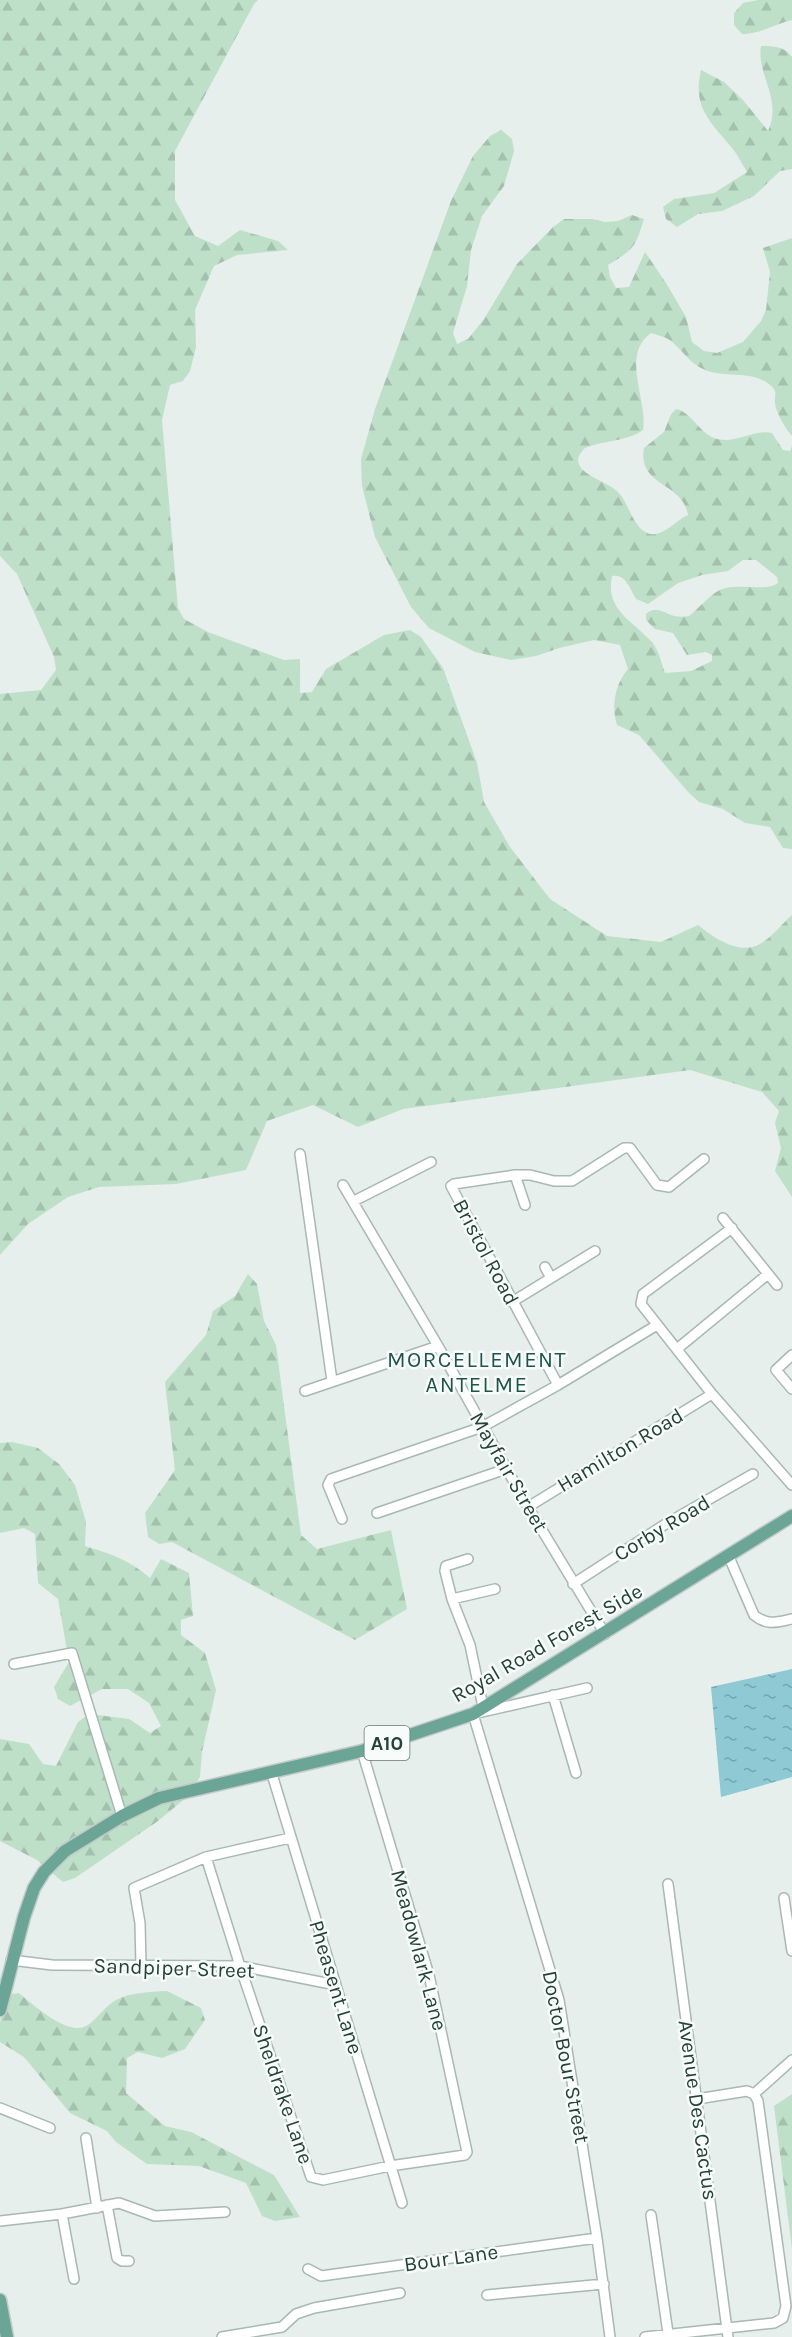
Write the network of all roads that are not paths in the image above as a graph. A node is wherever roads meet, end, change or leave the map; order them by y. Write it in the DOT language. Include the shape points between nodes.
graph roads {
  1 [pos="300,1154"];
  2 [pos="704,1159"];
  3 [pos="431,1162"];
  4 [pos="515,1175"];
  5 [pos="344,1185"];
  6 [pos="354,1201"];
  7 [pos="525,1205"];
  8 [pos="723,1218"];
  9 [pos="732,1228"];
  10 [pos="596,1251"];
  11 [pos="545,1267"];
  12 [pos="768,1274"];
  13 [pos="551,1278"];
  14 [pos="777,1285"];
  15 [pos="512,1302"];
  16 [pos="657,1325"];
  17 [pos="438,1346"];
  18 [pos="677,1349"];
  19 [pos="792,1355"];
  20 [pos="332,1381"];
  21 [pos="558,1385"];
  22 [pos="792,1389"];
  23 [pos="305,1391"];
  24 [pos="712,1394"];
  25 [pos="482,1427"];
  26 [pos="506,1469"];
  27 [pos="753,1474"];
  28 [pos="792,1485"];
  29 [pos="528,1507"];
  30 [pos="377,1513"];
  31 [pos="792,1516"];
  32 [pos="342,1519"];
  33 [pos="729,1557"];
  34 [pos="468,1559"];
  35 [pos="573,1584"];
  36 [pos="495,1589"];
  37 [pos="452,1599"];
  38 [pos="792,1619"];
  39 [pos="605,1634"];
  40 [pos="14,1664"];
  41 [pos="587,1688"];
  42 [pos="553,1695"];
  43 [pos="478,1710"];
  44 [pos="362,1750"];
  45 [pos="271,1771"];
  46 [pos="576,1773"];
  47 [pos="122,1816"];
  48 [pos="290,1838"];
  49 [pos="206,1857"];
  50 [pos="668,1884"];
  51 [pos="784,1898"];
  52 [pos="792,1951"];
  53 [pos="11,1960"];
  54 [pos="141,1966"];
  55 [pos="240,1966"];
  56 [pos="4,1976"];
  57 [pos="336,1985"];
  58 [pos="0,2010"];
  59 [pos="792,2060"];
  60 [pos="754,2094"];
  61 [pos="697,2099"];
  62 [pos="0,2108"];
  63 [pos="50,2128"];
  64 [pos="86,2138"];
  65 [pos="467,2152"];
  66 [pos="390,2166"];
  67 [pos="402,2203"];
  68 [pos="102,2206"];
  69 [pos="225,2212"];
  70 [pos="62,2214"];
  71 [pos="651,2215"];
  72 [pos="0,2221"];
  73 [pos="597,2238"];
  74 [pos="129,2260"];
  75 [pos="308,2269"];
  76 [pos="74,2279"];
  77 [pos="604,2284"];
  78 [pos="400,2293"];
  79 [pos="487,2295"];
  80 [pos="0,2300"];
  81 [pos="727,2332"];
  82 [pos="668,2333"];
  83 [pos="6,2337"];
  84 [pos="222,2337"];
  85 [pos="610,2337"];
  86 [pos="645,2337"];
  1 -- 20 [label="street"];
  2 -- 4 [label="street, Bristol Road" via="663,1188 630,1148 572,1181"];
  3 -- 6 [label="street"];
  4 -- 7 [label="street"];
  4 -- 15 [label="street, Bristol Road" via="451,1186"];
  5 -- 6 [label="street, Mayfair Street"];
  6 -- 17 [label="street, Mayfair Street"];
  8 -- 9 [label="street"];
  9 -- 12 [label="street"];
  9 -- 16 [label="street" via="643,1294 641,1304"];
  10 -- 13 [label="street"];
  11 -- 13 [label="street"];
  12 -- 14 [label="street"];
  12 -- 18 [label="street"];
  13 -- 15 [label="street"];
  15 -- 21 [label="street, Bristol Road"];
  16 -- 18 [label="street"];
  16 -- 21 [label="street"];
  17 -- 20 [label="street"];
  17 -- 25 [label="street, Mayfair Street"];
  18 -- 24 [label="street"];
  19 -- 22 [label="street" via="776,1370"];
  20 -- 23 [label="street"];
  21 -- 25 [label="street"];
  24 -- 28 [label="street"];
  24 -- 29 [label="street, Hamilton Road"];
  25 -- 26 [label="street, Mayfair Street"];
  25 -- 32 [label="street" via="331,1479 328,1485"];
  26 -- 29 [label="street, Mayfair Street"];
  26 -- 30 [label="street"];
  27 -- 35 [label="street, Corby Road"];
  29 -- 35 [label="street, Mayfair Street"];
  31 -- 33 [label="main road, Royal Road Forest Side / A10"];
  33 -- 38 [label="street" via="754,1615 772,1623"];
  33 -- 39 [label="main road, Royal Road Forest Side / A10"];
  34 -- 37 [label="street, Doctor Bour Street" via="445,1568"];
  35 -- 39 [label="street, Mayfair Street"];
  36 -- 37 [label="street"];
  37 -- 43 [label="street, Doctor Bour Street" via="470,1645"];
  39 -- 43 [label="main road, Royal Road Forest Side / A10"];
  40 -- 47 [label="street" via="72,1653"];
  41 -- 42 [label="street"];
  42 -- 43 [label="street"];
  42 -- 46 [label="street"];
  43 -- 44 [label="main road, Royal Road Forest Side / A10"];
  43 -- 73 [label="street, Doctor Bour Street" via="559,2000"];
  44 -- 45 [label="main road, Royal Road Forest Side / A10"];
  44 -- 65 [label="street, Meadowlark Lane" via="429,1975"];
  45 -- 47 [label="main road, Royal Road Forest Side / A10" via="159,1798"];
  45 -- 48 [label="street, Pheasent Lane"];
  47 -- 53 [label="main road, Royal Road Forest Side / A10" via="65,1851 44,1872 31,1898"];
  48 -- 49 [label="street"];
  48 -- 57 [label="street, Pheasent Lane"];
  49 -- 54 [label="street" via="134,1888 141,1923"];
  49 -- 55 [label="street, Sheldrake Lane"];
  50 -- 61 [label="street, Avenue Des Cactus"];
  51 -- 52 [label="street"];
  53 -- 54 [label="street, Sandpiper Street" via="52,1965"];
  53 -- 56 [label="main road, Royal Road Forest Side / A10"];
  54 -- 55 [label="street, Sandpiper Street"];
  55 -- 57 [label="street, Sandpiper Street"];
  55 -- 66 [label="street, Sheldrake Lane" via="311,2177 323,2180"];
  56 -- 58 [label="main road, Royal Road Forest Side / A10"];
  57 -- 66 [label="street, Pheasent Lane"];
  59 -- 60 [label="street"];
  60 -- 61 [label="street" via="747,2091"];
  60 -- 81 [label="street" via="786,2306 783,2318 774,2323"];
  61 -- 81 [label="street, Avenue Des Cactus"];
  62 -- 63 [label="street"];
  64 -- 68 [label="street"];
  65 -- 66 [label="street, Sheldrake Lane"];
  66 -- 67 [label="street, Pheasent Lane"];
  68 -- 69 [label="street" via="118,2203 154,2216"];
  68 -- 70 [label="street"];
  68 -- 74 [label="street" via="117,2258"];
  70 -- 72 [label="street"];
  70 -- 76 [label="street"];
  71 -- 82 [label="street"];
  73 -- 75 [label="street, Bour Lane" via="321,2276"];
  73 -- 77 [label="street, Doctor Bour Street"];
  77 -- 79 [label="street"];
  77 -- 85 [label="street, Doctor Bour Street"];
  78 -- 84 [label="street" via="314,2308 296,2314 282,2327"];
  80 -- 83 [label="main road"];
  81 -- 82 [label="street"];
  82 -- 86 [label="street"];
}
